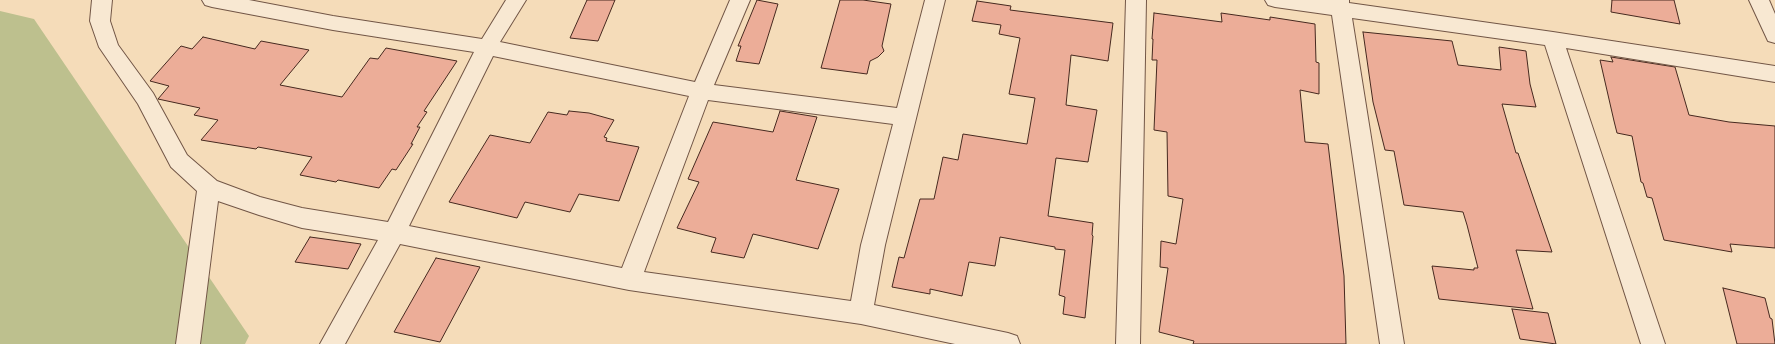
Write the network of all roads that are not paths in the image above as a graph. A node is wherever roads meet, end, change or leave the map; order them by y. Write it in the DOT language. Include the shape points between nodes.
graph roads {
  1 [pos="102,0"];
  2 [pos="212,0"];
  3 [pos="312,0"];
  4 [pos="516,0"];
  5 [pos="740,0"];
  6 [pos="935,0"];
  7 [pos="1136,0"];
  8 [pos="1275,0"];
  9 [pos="1759,0"];
  10 [pos="1339,4"];
  11 [pos="333,23"];
  12 [pos="1775,36"];
  13 [pos="1553,39"];
  14 [pos="487,47"];
  15 [pos="1775,74"];
  16 [pos="701,91"];
  17 [pos="906,117"];
  18 [pos="209,188"];
  19 [pos="394,233"];
  20 [pos="628,280"];
  21 [pos="861,313"];
  22 [pos="188,344"];
  23 [pos="332,344"];
  24 [pos="1008,344"];
  25 [pos="1128,344"];
  26 [pos="1392,344"];
  27 [pos="1653,344"];
  1 -- 18 [label="street" via="100,22 109,47 146,99 179,160"];
  2 -- 11 [label="street"];
  3 -- 11 [label="street" via="309,8"];
  4 -- 14 [label="street"];
  5 -- 16 [label="street"];
  6 -- 17 [label="street"];
  7 -- 25 [label="street"];
  8 -- 10 [label="street"];
  9 -- 12 [label="street"];
  10 -- 13 [label="street"];
  10 -- 26 [label="street"];
  11 -- 14 [label="street"];
  13 -- 15 [label="street"];
  13 -- 27 [label="street"];
  14 -- 16 [label="street"];
  14 -- 19 [label="street"];
  16 -- 17 [label="street"];
  16 -- 20 [label="street"];
  17 -- 21 [label="street" via="873,245"];
  18 -- 19 [label="street" via="302,218"];
  18 -- 22 [label="street"];
  19 -- 20 [label="street"];
  19 -- 23 [label="street"];
  20 -- 21 [label="street"];
  21 -- 24 [label="street"];
}
